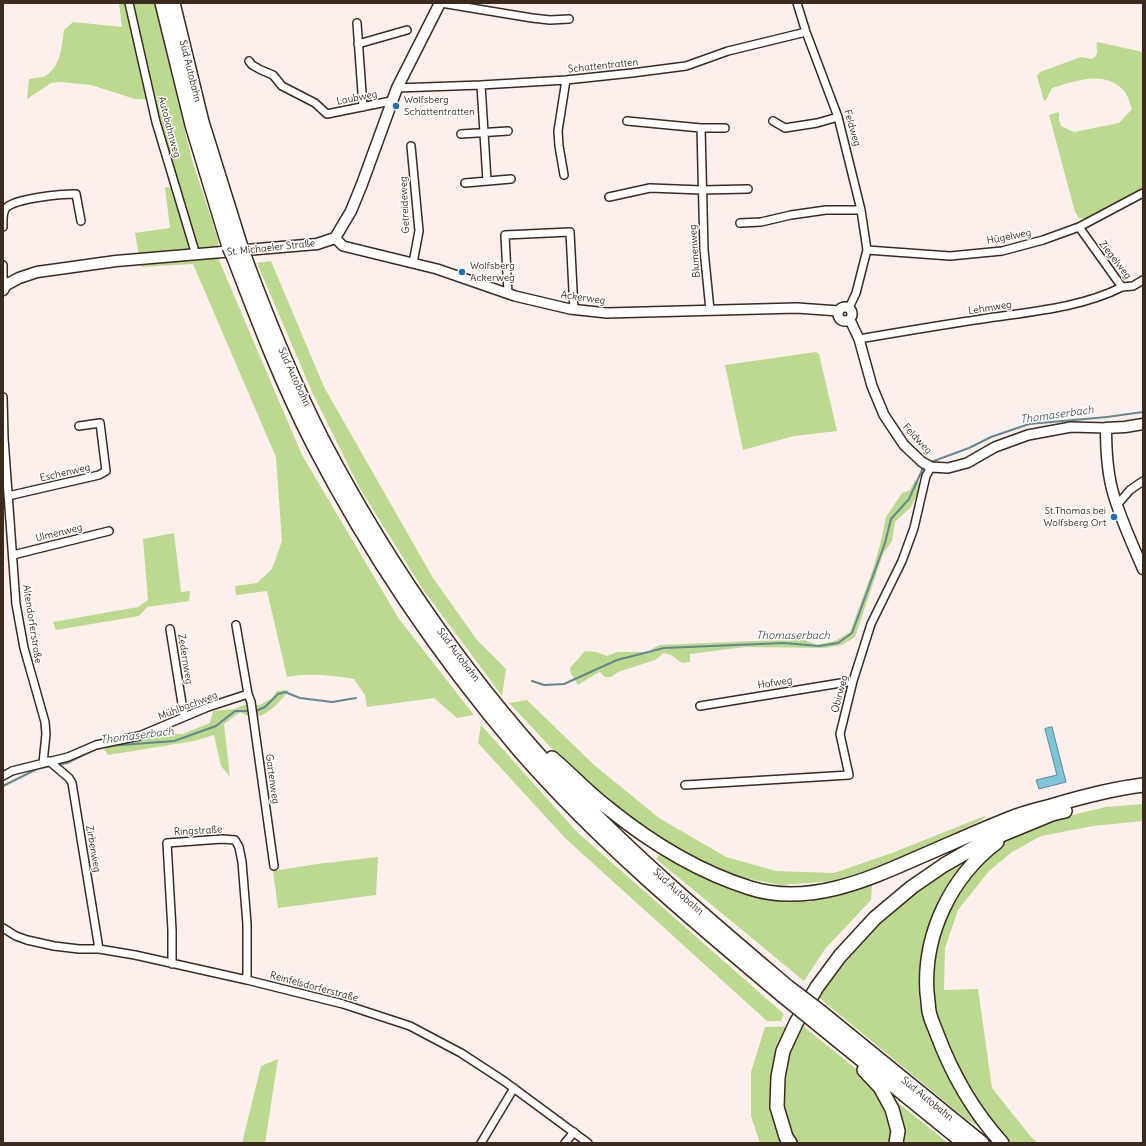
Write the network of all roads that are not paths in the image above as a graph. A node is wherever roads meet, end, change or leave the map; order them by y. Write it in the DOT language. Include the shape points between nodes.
graph roads {
  1 [pos="129,3"];
  2 [pos="162,3"];
  3 [pos="173,3"];
  4 [pos="440,3"];
  5 [pos="797,3"];
  6 [pos="569,18"];
  7 [pos="357,22"];
  8 [pos="407,30"];
  9 [pos="806,32"];
  10 [pos="358,44"];
  11 [pos="249,61"];
  12 [pos="566,80"];
  13 [pos="481,85"];
  14 [pos="397,88"];
  15 [pos="391,101"];
  16 [pos="363,107"];
  17 [pos="838,117"];
  18 [pos="627,121"];
  19 [pos="773,121"];
  20 [pos="701,128"];
  21 [pos="725,128"];
  22 [pos="508,131"];
  23 [pos="484,132"];
  24 [pos="461,134"];
  25 [pos="411,146"];
  26 [pos="564,175"];
  27 [pos="511,179"];
  28 [pos="488,181"];
  29 [pos="465,183"];
  30 [pos="748,189"];
  31 [pos="702,190"];
  32 [pos="1143,193"];
  33 [pos="609,196"];
  34 [pos="861,210"];
  35 [pos="81,221"];
  36 [pos="740,223"];
  37 [pos="3,227"];
  38 [pos="1079,227"];
  39 [pos="335,238"];
  40 [pos="867,250"];
  41 [pos="237,252"];
  42 [pos="196,255"];
  43 [pos="413,263"];
  44 [pos="3,266"];
  45 [pos="1143,280"];
  46 [pos="1122,287"];
  47 [pos="5,288"];
  48 [pos="508,294"];
  49 [pos="849,308"];
  50 [pos="574,310"];
  51 [pos="710,310"];
  52 [pos="839,311"];
  53 [pos="850,320"];
  54 [pos="859,339"];
  55 [pos="3,397"];
  56 [pos="1143,424"];
  57 [pos="79,426"];
  58 [pos="1106,428"];
  59 [pos="931,467"];
  60 [pos="1143,481"];
  61 [pos="8,496"];
  62 [pos="1117,505"];
  63 [pos="109,531"];
  64 [pos="13,555"];
  65 [pos="1143,569"];
  66 [pos="236,625"];
  67 [pos="170,629"];
  68 [pos="853,681"];
  69 [pos="248,694"];
  70 [pos="700,706"];
  71 [pos="184,716"];
  72 [pos="514,726"];
  73 [pos="50,764"];
  74 [pos="3,776"];
  75 [pos="685,785"];
  76 [pos="1143,785"];
  77 [pos="1143,793"];
  78 [pos="1045,808"];
  79 [pos="1012,831"];
  80 [pos="274,866"];
  81 [pos="3,928"];
  82 [pos="99,949"];
  83 [pos="172,964"];
  84 [pos="247,980"];
  85 [pos="786,992"];
  86 [pos="818,1017"];
  87 [pos="845,1047"];
  88 [pos="514,1088"];
  89 [pos="574,1132"];
  90 [pos="481,1143"];
  91 [pos="565,1143"];
  92 [pos="588,1143"];
  93 [pos="780,1143"];
  94 [pos="790,1143"];
  95 [pos="896,1143"];
  96 [pos="964,1143"];
  97 [pos="982,1143"];
  98 [pos="1002,1143"];
  1 -- 42 [label="street, Autobahnweg" via="156,122"];
  2 -- 41 [label="highway, Süd Autobahn" via="192,125"];
  3 -- 41 [label="highway, Süd Autobahn"];
  4 -- 6 [label="street" via="532,18"];
  4 -- 14 [label="main road"];
  5 -- 9 [label="street, Feldweg"];
  7 -- 10 [label="street"];
  8 -- 10 [label="street"];
  9 -- 12 [label="street, Schattentratten" via="728,51 686,66"];
  9 -- 17 [label="street, Feldweg"];
  10 -- 16 [label="street"];
  11 -- 16 [label="street, Laubweg" via="256,68 273,75 282,86 315,103 327,114"];
  12 -- 13 [label="street, Schattentratten"];
  12 -- 26 [label="street" via="558,131"];
  13 -- 14 [label="street, Schattentratten"];
  13 -- 23 [label="street"];
  14 -- 15 [label="main road"];
  15 -- 16 [label="street, Laubweg"];
  15 -- 39 [label="main road" via="351,211"];
  17 -- 19 [label="street" via="785,128"];
  17 -- 34 [label="street, Feldweg"];
  18 -- 20 [label="street"];
  20 -- 21 [label="street"];
  20 -- 31 [label="street, Blumenweg"];
  22 -- 23 [label="street"];
  23 -- 24 [label="street"];
  23 -- 28 [label="street"];
  25 -- 43 [label="street, Getreideweg" via="419,231"];
  27 -- 28 [label="street"];
  28 -- 29 [label="street"];
  30 -- 31 [label="street"];
  31 -- 33 [label="street" via="650,188"];
  31 -- 51 [label="street, Blumenweg"];
  32 -- 38 [label="street, Hügelweg"];
  34 -- 36 [label="street" via="826,210 761,222"];
  34 -- 40 [label="street, Feldweg"];
  35 -- 37 [label="street" via="76,194 47,195 5,209"];
  38 -- 40 [label="street, Hügelweg" via="1002,251 950,256"];
  38 -- 46 [label="street, Ziegelweg"];
  39 -- 42 [label="main road, St. Michaeler Straße" via="317,244"];
  39 -- 43 [label="street, Ackerweg" via="343,246"];
  40 -- 49 [label="street, Feldweg" via="856,293"];
  41 -- 72 [label="highway, Süd Autobahn" via="322,439 358,504 440,632"];
  41 -- 85 [label="highway, Süd Autobahn" via="274,360 312,442 348,510 396,587 448,662 520,750 613,848 702,929"];
  42 -- 47 [label="main road, St. Michaeler Straße" via="37,272 19,278"];
  43 -- 48 [label="street, Ackerweg"];
  44 -- 47 [label="street"];
  45 -- 46 [label="street, Ziegelweg" via="1133,286"];
  46 -- 54 [label="street, Lehmweg" via="1109,294 1029,312"];
  48 -- 50 [label="street, Ackerweg"];
  48 -- 50 [label="street" via="505,235 570,232"];
  49 -- 52 [label="street" via="843,307"];
  49 -- 53 [label="street" via="853,314"];
  50 -- 51 [label="street, Ackerweg" via="607,313"];
  51 -- 52 [label="street, Ackerweg" via="797,308"];
  52 -- 53 [label="street" via="838,316 841,320"];
  53 -- 54 [label="street, Feldweg"];
  54 -- 59 [label="street, Feldweg" via="872,386 884,415 904,445 918,459"];
  55 -- 61 [label="street, Altendorferstraße"];
  56 -- 58 [label="main road"];
  57 -- 61 [label="street, Eschenweg" via="100,423 106,471 99,475"];
  58 -- 59 [label="street, Feldweg" via="1071,427 1028,434 995,447 967,463 948,468"];
  58 -- 62 [label="main road" via="1109,473"];
  59 -- 68 [label="street, Obirweg" via="926,476 914,528 871,624"];
  60 -- 62 [label="street" via="1130,490"];
  61 -- 64 [label="street, Altendorferstraße"];
  62 -- 65 [label="main road"];
  63 -- 64 [label="street, Ulmenweg"];
  64 -- 73 [label="street, Altendorferstraße" via="16,604 24,648 45,722"];
  66 -- 69 [label="street, Gartenweg"];
  67 -- 71 [label="street, Zedernweg"];
  68 -- 70 [label="street, Hofweg"];
  68 -- 75 [label="street, Obirweg" via="840,734 849,775"];
  69 -- 71 [label="street, Mühlbachweg"];
  69 -- 80 [label="street, Gartenweg"];
  71 -- 73 [label="street, Mühlbachweg" via="139,736 96,745"];
  72 -- 78 [label="highway" via="533,738 608,808 648,837 685,860 720,877 751,889 782,894 828,890 856,883 1018,815"];
  72 -- 85 [label="highway, Süd Autobahn" via="571,790 622,841"];
  73 -- 74 [label="street" via="12,771"];
  73 -- 82 [label="street, Zirbenweg" via="72,783"];
  76 -- 78 [label="highway" via="1091,794"];
  77 -- 79 [label="highway" via="1089,803 1052,814"];
  78 -- 93 [label="highway" via="971,841 912,878 865,917 837,948 790,1016 770,1066 768,1093 772,1124"];
  79 -- 94 [label="highway" via="984,842 912,887 870,924 840,956 817,987 783,1051 778,1077 777,1107"];
  79 -- 98 [label="highway" via="986,850 970,866 943,906 928,958 927,984 929,1011 952,1069 968,1097"];
  81 -- 82 [label="street, Reinfelsdorferstraße" via="27,940 54,946"];
  82 -- 83 [label="street, Reinfelsdorferstraße"];
  83 -- 84 [label="street, Reinfelsdorferstraße"];
  83 -- 84 [label="street, Ringstraße" via="166,843 234,840 240,847 242,862 247,924"];
  84 -- 88 [label="street, Reinfelsdorferstraße" via="343,1004 410,1026 462,1053"];
  85 -- 86 [label="highway, Süd Autobahn, bridge"];
  86 -- 87 [label="highway, Süd Autobahn"];
  86 -- 97 [label="highway, Süd Autobahn"];
  87 -- 95 [label="highway" via="880,1087 892,1109 898,1131"];
  87 -- 96 [label="highway, Süd Autobahn"];
  88 -- 89 [label="street, Reinfelsdorferstraße"];
  88 -- 90 [label="street"];
  89 -- 91 [label="street"];
  89 -- 92 [label="street, Reinfelsdorferstraße"];
}
